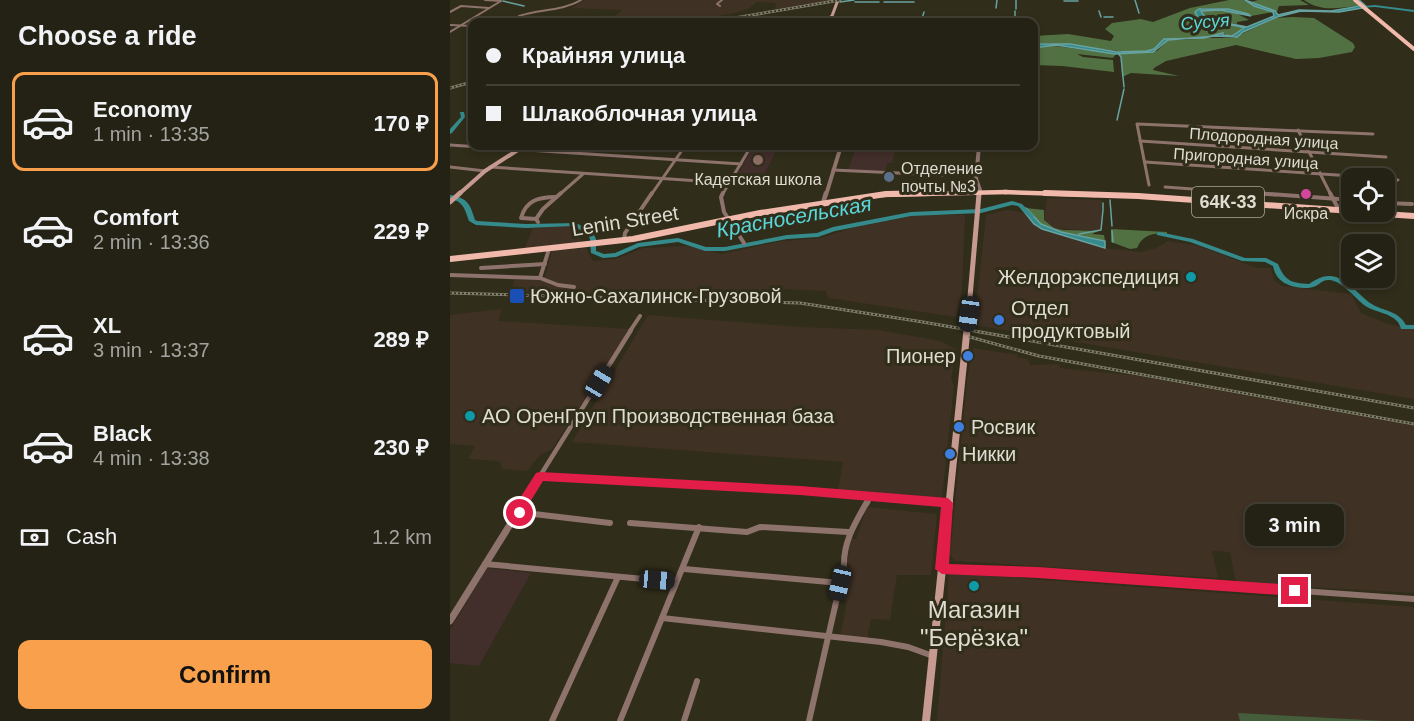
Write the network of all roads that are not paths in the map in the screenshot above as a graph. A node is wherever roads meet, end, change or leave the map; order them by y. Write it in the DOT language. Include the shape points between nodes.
graph roads {
  1 [pos="485,0"];
  2 [pos="581,0"];
  3 [pos="722,0"];
  4 [pos="1355,0"];
  5 [pos="501,1"];
  6 [pos="837,2"];
  7 [pos="720,6"];
  8 [pos="489,8"];
  9 [pos="1367,10"];
  10 [pos="450,12"];
  11 [pos="519,16"];
  12 [pos="473,18"];
  13 [pos="829,18"];
  14 [pos="468,21"];
  15 [pos="450,26"];
  16 [pos="460,26"];
  17 [pos="468,26"];
  18 [pos="450,32"];
  19 [pos="1414,49"];
  20 [pos="1298,130"];
  21 [pos="1373,134"];
  22 [pos="1140,141"];
  23 [pos="450,145"];
  24 [pos="468,146"];
  25 [pos="517,150"];
  26 [pos="681,150"];
  27 [pos="749,150"];
  28 [pos="840,150"];
  29 [pos="979,150"];
  30 [pos="1308,153"];
  31 [pos="1386,158"];
  32 [pos="675,160"];
  33 [pos="1145,162"];
  34 [pos="741,164"];
  35 [pos="450,167"];
  36 [pos="490,167"];
  37 [pos="833,170"];
  38 [pos="484,171"];
  39 [pos="977,171"];
  40 [pos="583,174"];
  41 [pos="1320,175"];
  42 [pos="1341,176"];
  43 [pos="661,179"];
  44 [pos="976,179"];
  45 [pos="1395,180"];
  46 [pos="1398,180"];
  47 [pos="730,183"];
  48 [pos="1149,185"];
  49 [pos="1165,187"];
  50 [pos="948,192"];
  51 [pos="971,192"];
  52 [pos="979,192"];
  53 [pos="1006,192"];
  54 [pos="990,193"];
  55 [pos="556,197"];
  56 [pos="1331,199"];
  57 [pos="1341,199"];
  58 [pos="450,202"];
  59 [pos="823,203"];
  60 [pos="1395,203"];
  61 [pos="1412,204"];
  62 [pos="976,205"];
  63 [pos="1339,210"];
  64 [pos="1395,214"];
  65 [pos="1414,216"];
  66 [pos="729,219"];
  67 [pos="624,240"];
  68 [pos="744,243"];
  69 [pos="549,249"];
  70 [pos="450,258"];
  71 [pos="545,264"];
  72 [pos="481,268"];
  73 [pos="450,275"];
  74 [pos="540,278"];
  75 [pos="574,287"];
  76 [pos="640,315"];
  77 [pos="540,476"];
  78 [pos="871,496"];
  79 [pos="948,503"];
  80 [pos="517,512"];
  81 [pos="610,523"];
  82 [pos="630,523"];
  83 [pos="699,527"];
  84 [pos="848,532"];
  85 [pos="485,564"];
  86 [pos="684,569"];
  87 [pos="942,569"];
  88 [pos="618,577"];
  89 [pos="676,582"];
  90 [pos="840,583"];
  91 [pos="1414,599"];
  92 [pos="662,618"];
  93 [pos="450,621"];
  94 [pos="828,635"];
  95 [pos="933,656"];
  96 [pos="697,681"];
  97 [pos="552,721"];
  98 [pos="620,721"];
  99 [pos="684,721"];
  100 [pos="809,721"];
  101 [pos="926,721"];
  1 -- 5 [label="street"];
  2 -- 11 [label="street" via="571,6"];
  3 -- 7 [label="street" via="717,4"];
  4 -- 9 [label="main road"];
  5 -- 8 [label="street"];
  6 -- 13 [label="main road"];
  8 -- 10 [label="street" via="460,6"];
  8 -- 12 [label="street"];
  9 -- 19 [label="main road"];
  14 -- 16 [label="street"];
  15 -- 16 [label="street"];
  16 -- 17 [label="street"];
  16 -- 18 [label="street"];
  20 -- 21 [label="street"];
  20 -- 22 [label="street" via="1137,124"];
  20 -- 30 [label="street"];
  22 -- 30 [label="street, Плодородная улица"];
  22 -- 33 [label="street"];
  23 -- 24 [label="street"];
  25 -- 32 [label="street"];
  25 -- 36 [label="main road"];
  26 -- 32 [label="street"];
  27 -- 34 [label="street"];
  28 -- 37 [label="street"];
  29 -- 39 [label="street"];
  30 -- 31 [label="street, Плодородная улица"];
  30 -- 41 [label="street"];
  32 -- 34 [label="street"];
  32 -- 43 [label="street"];
  33 -- 41 [label="street, Пригородная улица"];
  33 -- 48 [label="street"];
  34 -- 47 [label="street"];
  35 -- 38 [label="street"];
  36 -- 38 [label="main road"];
  36 -- 40 [label="street"];
  37 -- 39 [label="street" via="942,175 959,170"];
  37 -- 59 [label="street"];
  38 -- 58 [label="main road"];
  39 -- 44 [label="street"];
  40 -- 43 [label="street"];
  40 -- 55 [label="street"];
  41 -- 42 [label="street, Пригородная улица"];
  41 -- 56 [label="street"];
  43 -- 47 [label="street"];
  43 -- 67 [label="street"];
  44 -- 51 [label="street"];
  44 -- 52 [label="street"];
  45 -- 46 [label="street, Пригородная улица"];
  47 -- 66 [label="street" via="721,197"];
  49 -- 56 [label="street"];
  50 -- 51 [label="main road, Lenin Street"];
  50 -- 59 [label="main road, Lenin Street" via="894,193"];
  50 -- 62 [label="main road" via="969,196"];
  51 -- 52 [label="main road, Lenin Street"];
  51 -- 62 [label="main road"];
  52 -- 53 [label="main road"];
  52 -- 54 [label="main road"];
  52 -- 62 [label="main road"];
  53 -- 54 [label="main road"];
  53 -- 63 [label="main road, 64К-33"];
  54 -- 62 [label="main road" via="980,197"];
  55 -- 55 [label="street" via="533,199 526,204 521,218 537,221"];
  56 -- 57 [label="street"];
  56 -- 63 [label="street"];
  59 -- 66 [label="main road, Lenin Street"];
  60 -- 61 [label="street"];
  62 -- 79 [label="main road" via="969,314"];
  64 -- 65 [label="main road, 64К-33"];
  66 -- 67 [label="main road, Lenin Street"];
  66 -- 68 [label="street"];
  67 -- 69 [label="main road, Lenin Street"];
  69 -- 70 [label="main road, Lenin Street"];
  69 -- 71 [label="street"];
  71 -- 72 [label="street"];
  71 -- 74 [label="street"];
  73 -- 74 [label="street"];
  74 -- 75 [label="street"];
  76 -- 77 [label="street"];
  77 -- 78 [label="street"];
  77 -- 80 [label="street"];
  78 -- 79 [label="street"];
  78 -- 84 [label="street"];
  79 -- 87 [label="main road"];
  80 -- 81 [label="street"];
  80 -- 85 [label="street"];
  82 -- 83 [label="street"];
  83 -- 84 [label="street" via="747,532 760,527"];
  83 -- 86 [label="street"];
  84 -- 90 [label="street"];
  85 -- 88 [label="street"];
  85 -- 93 [label="street"];
  86 -- 89 [label="street"];
  86 -- 90 [label="street"];
  87 -- 91 [label="street" via="1038,572"];
  87 -- 95 [label="main road"];
  88 -- 89 [label="street"];
  88 -- 97 [label="street"];
  89 -- 92 [label="street"];
  90 -- 94 [label="street"];
  92 -- 94 [label="street"];
  92 -- 98 [label="street"];
  94 -- 95 [label="street" via="908,646"];
  94 -- 100 [label="street"];
  95 -- 101 [label="main road"];
  96 -- 99 [label="street"];
}
